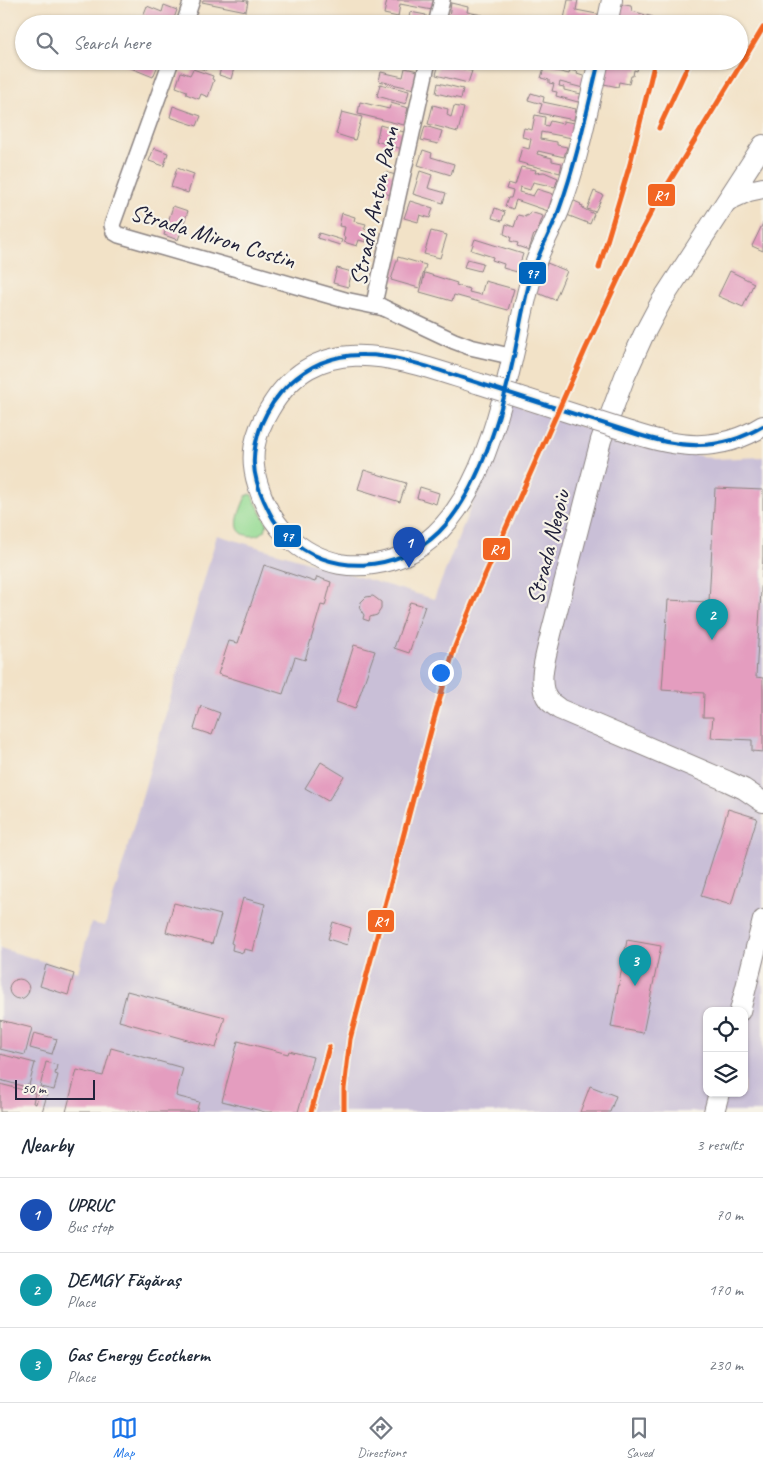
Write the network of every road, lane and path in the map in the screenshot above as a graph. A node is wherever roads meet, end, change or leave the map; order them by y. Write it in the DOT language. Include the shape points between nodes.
graph roads {
  1 [pos="192,0"];
  2 [pos="442,0"];
  3 [pos="612,0"];
  4 [pos="187,15"];
  5 [pos="438,15"];
  6 [pos="609,15"];
  7 [pos="169,70"];
  8 [pos="426,70"];
  9 [pos="597,70"];
  10 [pos="763,145"];
  11 [pos="763,188"];
  12 [pos="727,200"];
  13 [pos="384,308"];
  14 [pos="514,357"];
  15 [pos="763,426"];
  16 [pos="763,802"];
  17 [pos="763,920"];
  18 [pos="741,1007"];
  19 [pos="718,1097"];
  20 [pos="714,1112"];
  1 -- 4 [label="street"];
  2 -- 5 [label="street"];
  3 -- 6 [label="main road"];
  7 -- 13 [label="street, Strada Miron Costin" via="112,225 114,232 345,300"];
  8 -- 13 [label="street, Strada Anton Pann" via="376,287 375,299"];
  9 -- 14 [label="main road" via="570,177 534,267"];
  10 -- 12 [label="main road, Strada Negoiu"];
  11 -- 12 [label="main road"];
  12 -- 16 [label="main road, Strada Negoiu" via="651,320 618,392 601,440 544,662 543,681 550,702 559,709 727,781"];
  13 -- 14 [label="street, Strada Anton Pann" via="454,341"];
  14 -- 15 [label="main road, bridge" via="498,414 466,495 448,521 426,543 386,562 348,565 308,552 276,523 257,481 252,456 254,446 264,420 286,387 309,368 335,358 362,355 404,360 480,384 630,432 666,443 696,446 735,440"];
  17 -- 18 [label="main road"];
  19 -- 20 [label="main road"];
}
